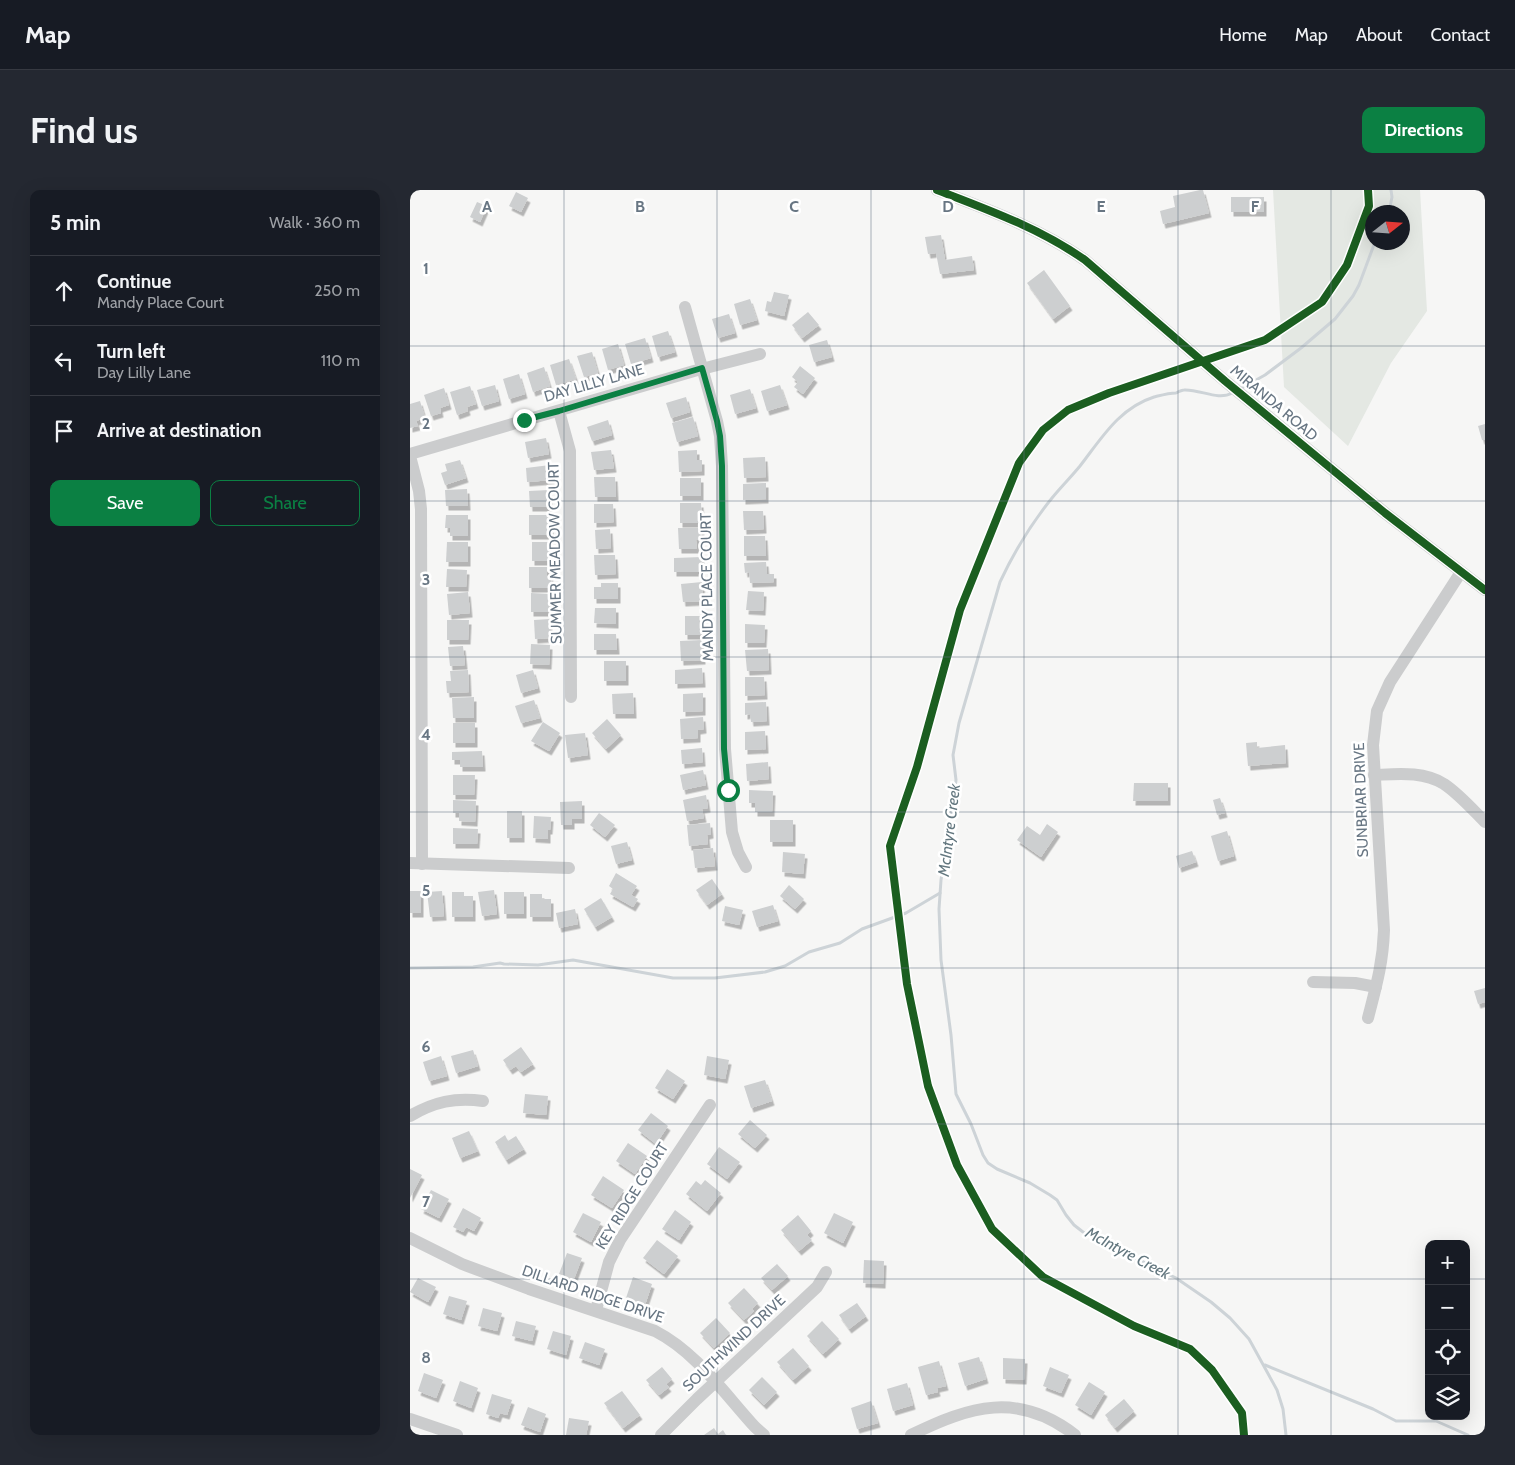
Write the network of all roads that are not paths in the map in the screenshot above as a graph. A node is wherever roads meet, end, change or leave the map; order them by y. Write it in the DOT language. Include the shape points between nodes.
graph roads {
  1 [pos="937,190"];
  2 [pos="684,307"];
  3 [pos="760,354"];
  4 [pos="702,368"];
  5 [pos="559,411"];
  6 [pos="410,455"];
  7 [pos="1461,572"];
  8 [pos="1485,590"];
  9 [pos="571,697"];
  10 [pos="1374,775"];
  11 [pos="1485,822"];
  12 [pos="416,864"];
  13 [pos="746,867"];
  14 [pos="569,868"];
  15 [pos="1313,982"];
  16 [pos="1376,987"];
  17 [pos="1368,1018"];
  18 [pos="482,1101"];
  19 [pos="710,1105"];
  20 [pos="410,1116"];
  21 [pos="410,1238"];
  22 [pos="826,1272"];
  23 [pos="596,1310"];
  24 [pos="715,1382"];
  25 [pos="410,1419"];
  26 [pos="457,1435"];
  27 [pos="661,1435"];
  28 [pos="764,1435"];
  29 [pos="911,1435"];
  30 [pos="1075,1435"];
  1 -- 7 [label="street, MIRANDA ROAD" via="1024,225 1085,260 1384,513"];
  2 -- 4 [label="street, MANDY PLACE COURT"];
  3 -- 4 [label="street, DAY LILLY LANE"];
  4 -- 5 [label="street, DAY LILLY LANE"];
  4 -- 13 [label="street, MANDY PLACE COURT" via="720,436 724,749 732,832"];
  5 -- 6 [label="street, DAY LILLY LANE"];
  5 -- 9 [label="street, SUMMER MEADOW COURT" via="570,451"];
  6 -- 12 [label="street" via="421,509"];
  7 -- 8 [label="street, MIRANDA ROAD"];
  7 -- 10 [label="street, SUNBRIAR DRIVE" via="1387,689 1378,711 1373,745"];
  10 -- 11 [label="street" via="1422,775 1444,784"];
  10 -- 16 [label="street, SUNBRIAR DRIVE" via="1384,930"];
  12 -- 14 [label="street"];
  15 -- 16 [label="street"];
  16 -- 17 [label="street, SUNBRIAR DRIVE"];
  18 -- 20 [label="street" via="451,1100"];
  19 -- 23 [label="street, KEY RIDGE COURT" via="616,1247"];
  21 -- 23 [label="street, DILLARD RIDGE DRIVE" via="462,1264"];
  22 -- 24 [label="street, SOUTHWIND DRIVE" via="817,1287"];
  23 -- 24 [label="street, DILLARD RIDGE DRIVE" via="670,1339"];
  24 -- 27 [label="street, SOUTHWIND DRIVE"];
  24 -- 28 [label="street, DILLARD RIDGE DRIVE"];
  25 -- 26 [label="street"];
  29 -- 30 [label="street" via="952,1416 992,1406 1033,1412 1056,1421"];
}
